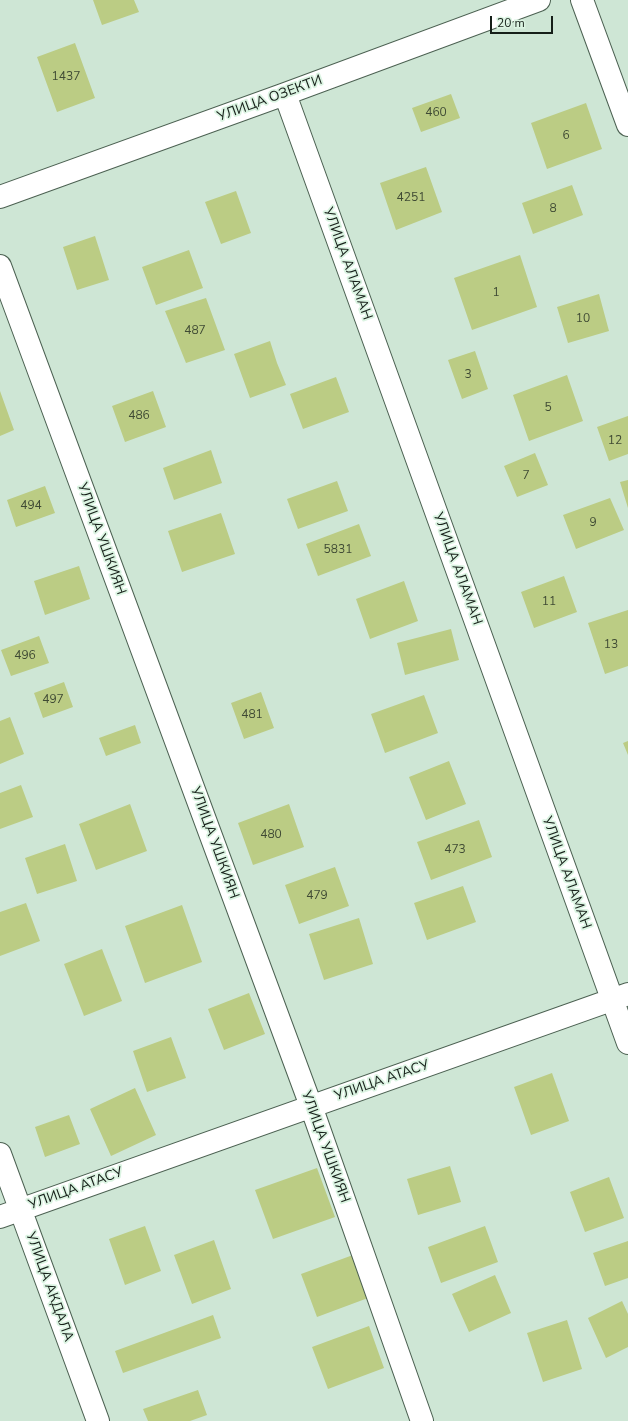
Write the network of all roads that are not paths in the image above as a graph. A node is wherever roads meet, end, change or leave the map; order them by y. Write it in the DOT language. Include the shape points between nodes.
graph roads {
  1 [pos="539,0"];
  2 [pos="582,0"];
  3 [pos="285,94"];
  4 [pos="628,125"];
  5 [pos="0,197"];
  6 [pos="0,266"];
  7 [pos="620,997"];
  8 [pos="628,1043"];
  9 [pos="311,1106"];
  10 [pos="0,1154"];
  11 [pos="21,1209"];
  12 [pos="0,1217"];
  13 [pos="98,1421"];
  14 [pos="422,1421"];
  1 -- 3 [label="street, УЛИЦА ОЗЕКТИ"];
  2 -- 4 [label="street"];
  3 -- 5 [label="street, УЛИЦА ОЗЕКТИ"];
  3 -- 7 [label="street, УЛИЦА АЛАМАН"];
  6 -- 9 [label="street, УЛИЦА УШКИЯН"];
  7 -- 8 [label="street, УЛИЦА АЛАМАН"];
  7 -- 9 [label="street, УЛИЦА АТАСУ"];
  9 -- 11 [label="street, УЛИЦА АТАСУ"];
  9 -- 14 [label="street, УЛИЦА УШКИЯН"];
  10 -- 11 [label="street, УЛИЦА АКДАЛА"];
  11 -- 12 [label="street, УЛИЦА АТАСУ"];
  11 -- 13 [label="street, УЛИЦА АКДАЛА"];
}
